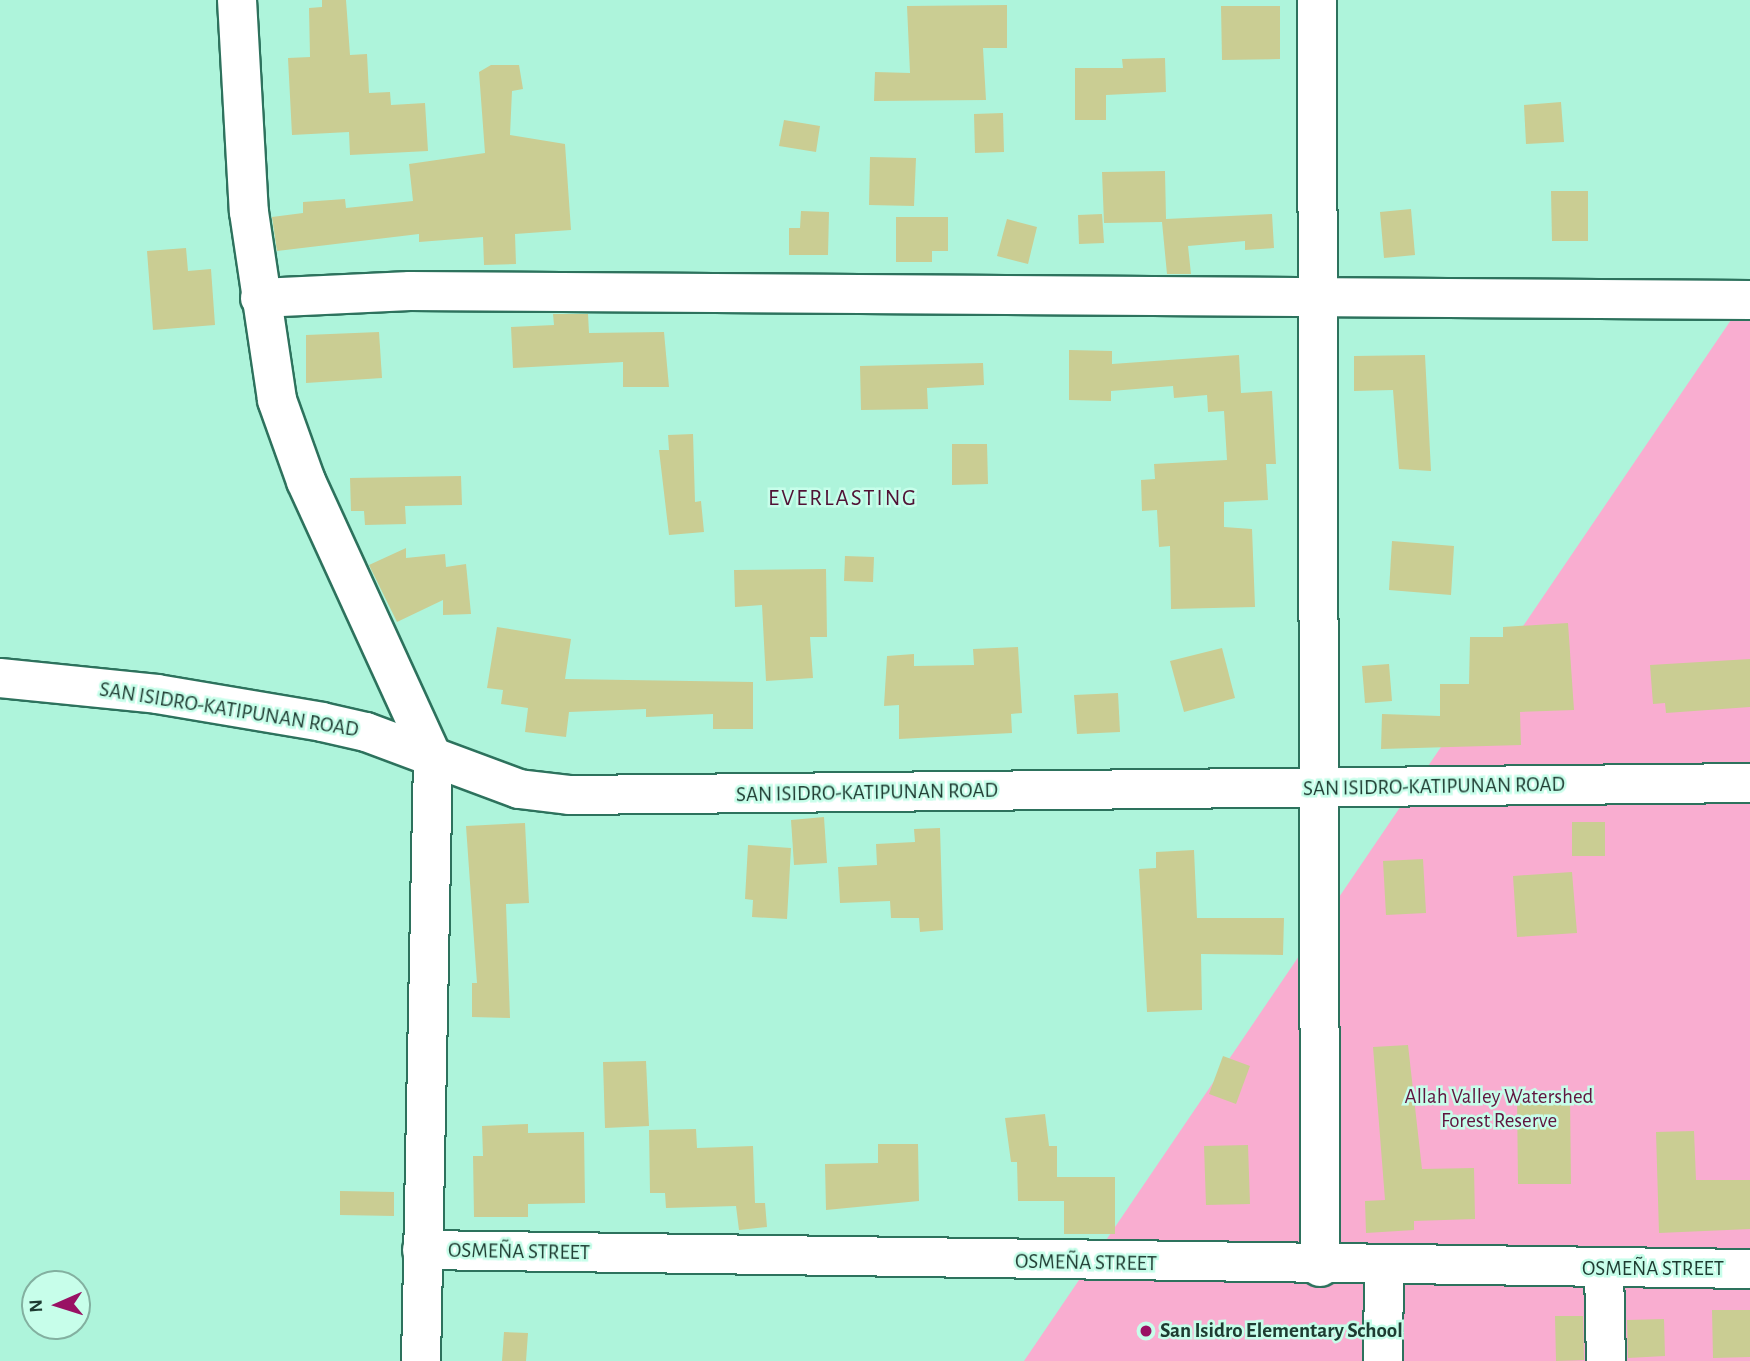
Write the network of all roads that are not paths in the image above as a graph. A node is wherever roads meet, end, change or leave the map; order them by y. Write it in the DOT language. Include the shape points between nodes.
graph roads {
  1 [pos="237,0"];
  2 [pos="1317,0"];
  3 [pos="260,298"];
  4 [pos="1318,299"];
  5 [pos="1750,300"];
  6 [pos="0,678"];
  7 [pos="433,759"];
  8 [pos="1750,783"];
  9 [pos="1318,789"];
  10 [pos="422,1250"];
  11 [pos="1320,1268"];
  12 [pos="1384,1268"];
  13 [pos="1604,1268"];
  14 [pos="1750,1269"];
  15 [pos="421,1361"];
  16 [pos="1383,1361"];
  17 [pos="1606,1361"];
  1 -- 3 [label="street"];
  2 -- 4 [label="street"];
  3 -- 4 [label="street" via="410,292"];
  3 -- 7 [label="street" via="277,400 306,481"];
  4 -- 5 [label="street"];
  4 -- 9 [label="street"];
  6 -- 7 [label="street, SAN ISIDRO-KATIPUNAN ROAD" via="268,712 366,732"];
  7 -- 9 [label="street, SAN ISIDRO-KATIPUNAN ROAD" via="519,789 569,795"];
  7 -- 10 [label="street"];
  8 -- 9 [label="street, SAN ISIDRO-KATIPUNAN ROAD"];
  9 -- 11 [label="street"];
  10 -- 11 [label="street, OSMEÑA STREET"];
  10 -- 15 [label="street"];
  11 -- 12 [label="street, OSMEÑA STREET"];
  12 -- 13 [label="street, OSMEÑA STREET"];
  12 -- 16 [label="street"];
  13 -- 14 [label="street, OSMEÑA STREET"];
  13 -- 17 [label="street"];
}
